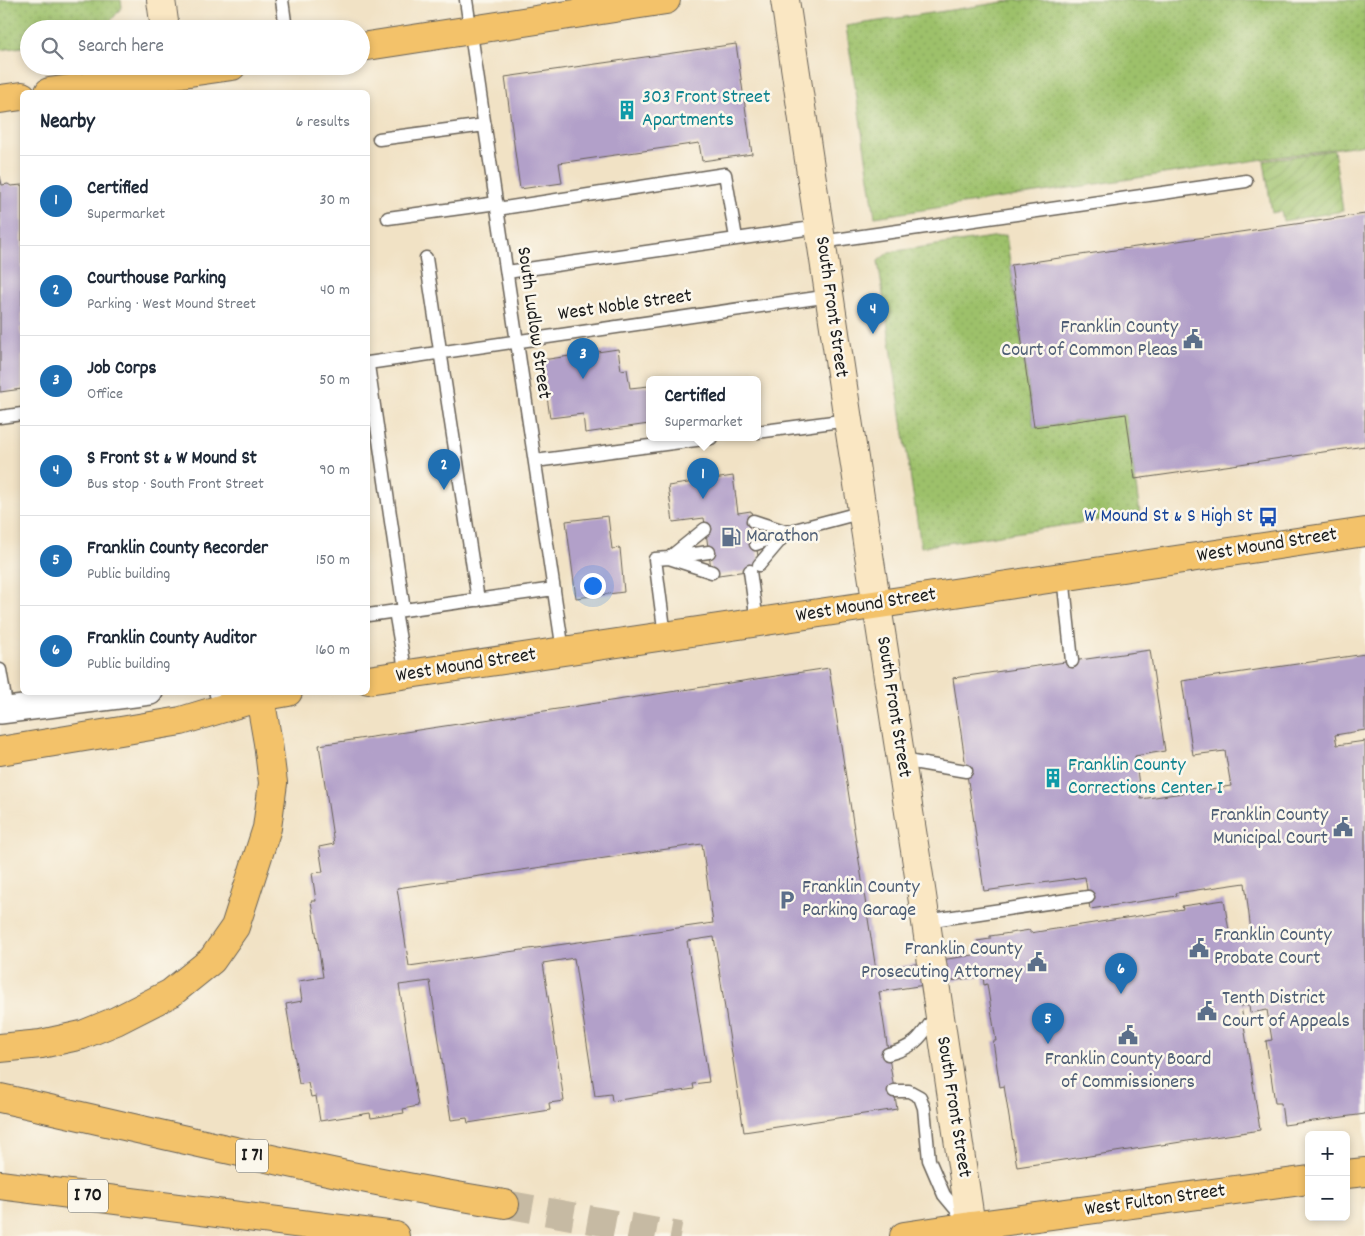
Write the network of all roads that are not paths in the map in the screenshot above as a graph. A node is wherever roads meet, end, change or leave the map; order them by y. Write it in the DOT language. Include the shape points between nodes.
graph roads {
  1 [pos="161,0"];
  2 [pos="282,0"];
  3 [pos="466,0"];
  4 [pos="666,0"];
  5 [pos="785,0"];
  6 [pos="164,20"];
  7 [pos="285,20"];
  8 [pos="471,30"];
  9 [pos="370,45"];
  10 [pos="187,75"];
  11 [pos="172,78"];
  12 [pos="67,90"];
  13 [pos="20,96"];
  14 [pos="0,100"];
  15 [pos="485,124"];
  16 [pos="379,139"];
  17 [pos="1246,181"];
  18 [pos="497,206"];
  19 [pos="388,218"];
  20 [pos="820,234"];
  21 [pos="736,238"];
  22 [pos="426,258"];
  23 [pos="507,272"];
  24 [pos="830,296"];
  25 [pos="517,341"];
  26 [pos="439,352"];
  27 [pos="370,364"];
  28 [pos="370,379"];
  29 [pos="20,414"];
  30 [pos="0,417"];
  31 [pos="848,420"];
  32 [pos="761,431"];
  33 [pos="687,441"];
  34 [pos="535,460"];
  35 [pos="863,512"];
  36 [pos="753,520"];
  37 [pos="705,529"];
  38 [pos="787,532"];
  39 [pos="1365,532"];
  40 [pos="756,544"];
  41 [pos="709,552"];
  42 [pos="669,558"];
  43 [pos="712,572"];
  44 [pos="1063,576"];
  45 [pos="554,589"];
  46 [pos="478,600"];
  47 [pos="877,604"];
  48 [pos="400,611"];
  49 [pos="370,615"];
  50 [pos="757,622"];
  51 [pos="665,636"];
  52 [pos="563,651"];
  53 [pos="1072,661"];
  54 [pos="0,670"];
  55 [pos="406,675"];
  56 [pos="370,680"];
  57 [pos="127,695"];
  58 [pos="259,695"];
  59 [pos="3,711"];
  60 [pos="0,751"];
  61 [pos="901,760"];
  62 [pos="966,771"];
  63 [pos="1088,897"];
  64 [pos="926,921"];
  65 [pos="938,1012"];
  66 [pos="0,1048"];
  67 [pos="888,1054"];
  68 [pos="894,1091"];
  69 [pos="0,1098"];
  70 [pos="1365,1172"];
  71 [pos="1350,1174"];
  72 [pos="1305,1181"];
  73 [pos="0,1184"];
  74 [pos="505,1204"];
  75 [pos="972,1231"];
  76 [pos="395,1236"];
  77 [pos="904,1236"];
  1 -- 6 [label="street"];
  2 -- 7 [label="lane"];
  3 -- 8 [label="lane, South Ludlow Street"];
  4 -- 8 [label="main road"];
  5 -- 20 [label="street, South Front Street"];
  8 -- 9 [label="main road"];
  8 -- 15 [label="lane, South Ludlow Street"];
  10 -- 11 [label="main road"];
  11 -- 12 [label="main road"];
  13 -- 14 [label="main road"];
  15 -- 16 [label="lane"];
  15 -- 18 [label="lane, South Ludlow Street"];
  17 -- 20 [label="lane"];
  18 -- 19 [label="lane"];
  18 -- 21 [label="lane" via="725,174"];
  18 -- 23 [label="lane, South Ludlow Street"];
  20 -- 21 [label="lane"];
  20 -- 24 [label="street, South Front Street"];
  21 -- 23 [label="lane"];
  22 -- 26 [label="lane"];
  23 -- 25 [label="lane, South Ludlow Street"];
  24 -- 25 [label="lane, West Noble Street"];
  24 -- 31 [label="street, South Front Street"];
  25 -- 26 [label="lane, West Noble Street"];
  25 -- 34 [label="lane, South Ludlow Street"];
  26 -- 27 [label="lane, West Noble Street"];
  26 -- 46 [label="lane"];
  28 -- 48 [label="lane"];
  29 -- 30 [label="lane"];
  31 -- 32 [label="lane"];
  31 -- 35 [label="street, South Front Street"];
  33 -- 34 [label="lane"];
  34 -- 45 [label="lane, South Ludlow Street"];
  35 -- 38 [label="lane"];
  35 -- 47 [label="street, South Front Street"];
  36 -- 38 [label="lane"];
  37 -- 42 [label="lane"];
  38 -- 40 [label="lane"];
  38 -- 50 [label="lane" via="755,568"];
  39 -- 44 [label="main road, West Mound Street"];
  41 -- 42 [label="lane"];
  42 -- 43 [label="lane"];
  42 -- 51 [label="lane" via="655,559"];
  44 -- 47 [label="main road, West Mound Street"];
  44 -- 53 [label="lane"];
  45 -- 46 [label="lane"];
  45 -- 52 [label="lane, South Ludlow Street"];
  46 -- 48 [label="lane"];
  47 -- 50 [label="main road, West Mound Street"];
  47 -- 61 [label="street, South Front Street"];
  48 -- 49 [label="lane"];
  48 -- 55 [label="lane"];
  50 -- 51 [label="main road, West Mound Street"];
  51 -- 52 [label="main road, West Mound Street"];
  52 -- 55 [label="main road, West Mound Street"];
  54 -- 59 [label="lane"];
  55 -- 56 [label="main road, West Mound Street"];
  57 -- 59 [label="street"];
  58 -- 60 [label="main road" via="181,721"];
  58 -- 66 [label="main road" via="273,783 267,828 235,927 212,960 171,993 82,1035"];
  61 -- 62 [label="lane"];
  61 -- 64 [label="street, South Front Street"];
  63 -- 64 [label="lane"];
  64 -- 65 [label="street, South Front Street"];
  65 -- 67 [label="lane" via="919,1039 904,1050"];
  65 -- 75 [label="street, South Front Street"];
  68 -- 75 [label="lane" via="909,1091 920,1097 929,1160 944,1195"];
  69 -- 74 [label="main road, I 71" via="280,1162"];
  70 -- 71 [label="main road"];
  72 -- 75 [label="main road, West Fulton Street"];
  73 -- 76 [label="main road, I 70"];
  75 -- 77 [label="main road, West Fulton Street"];
}
